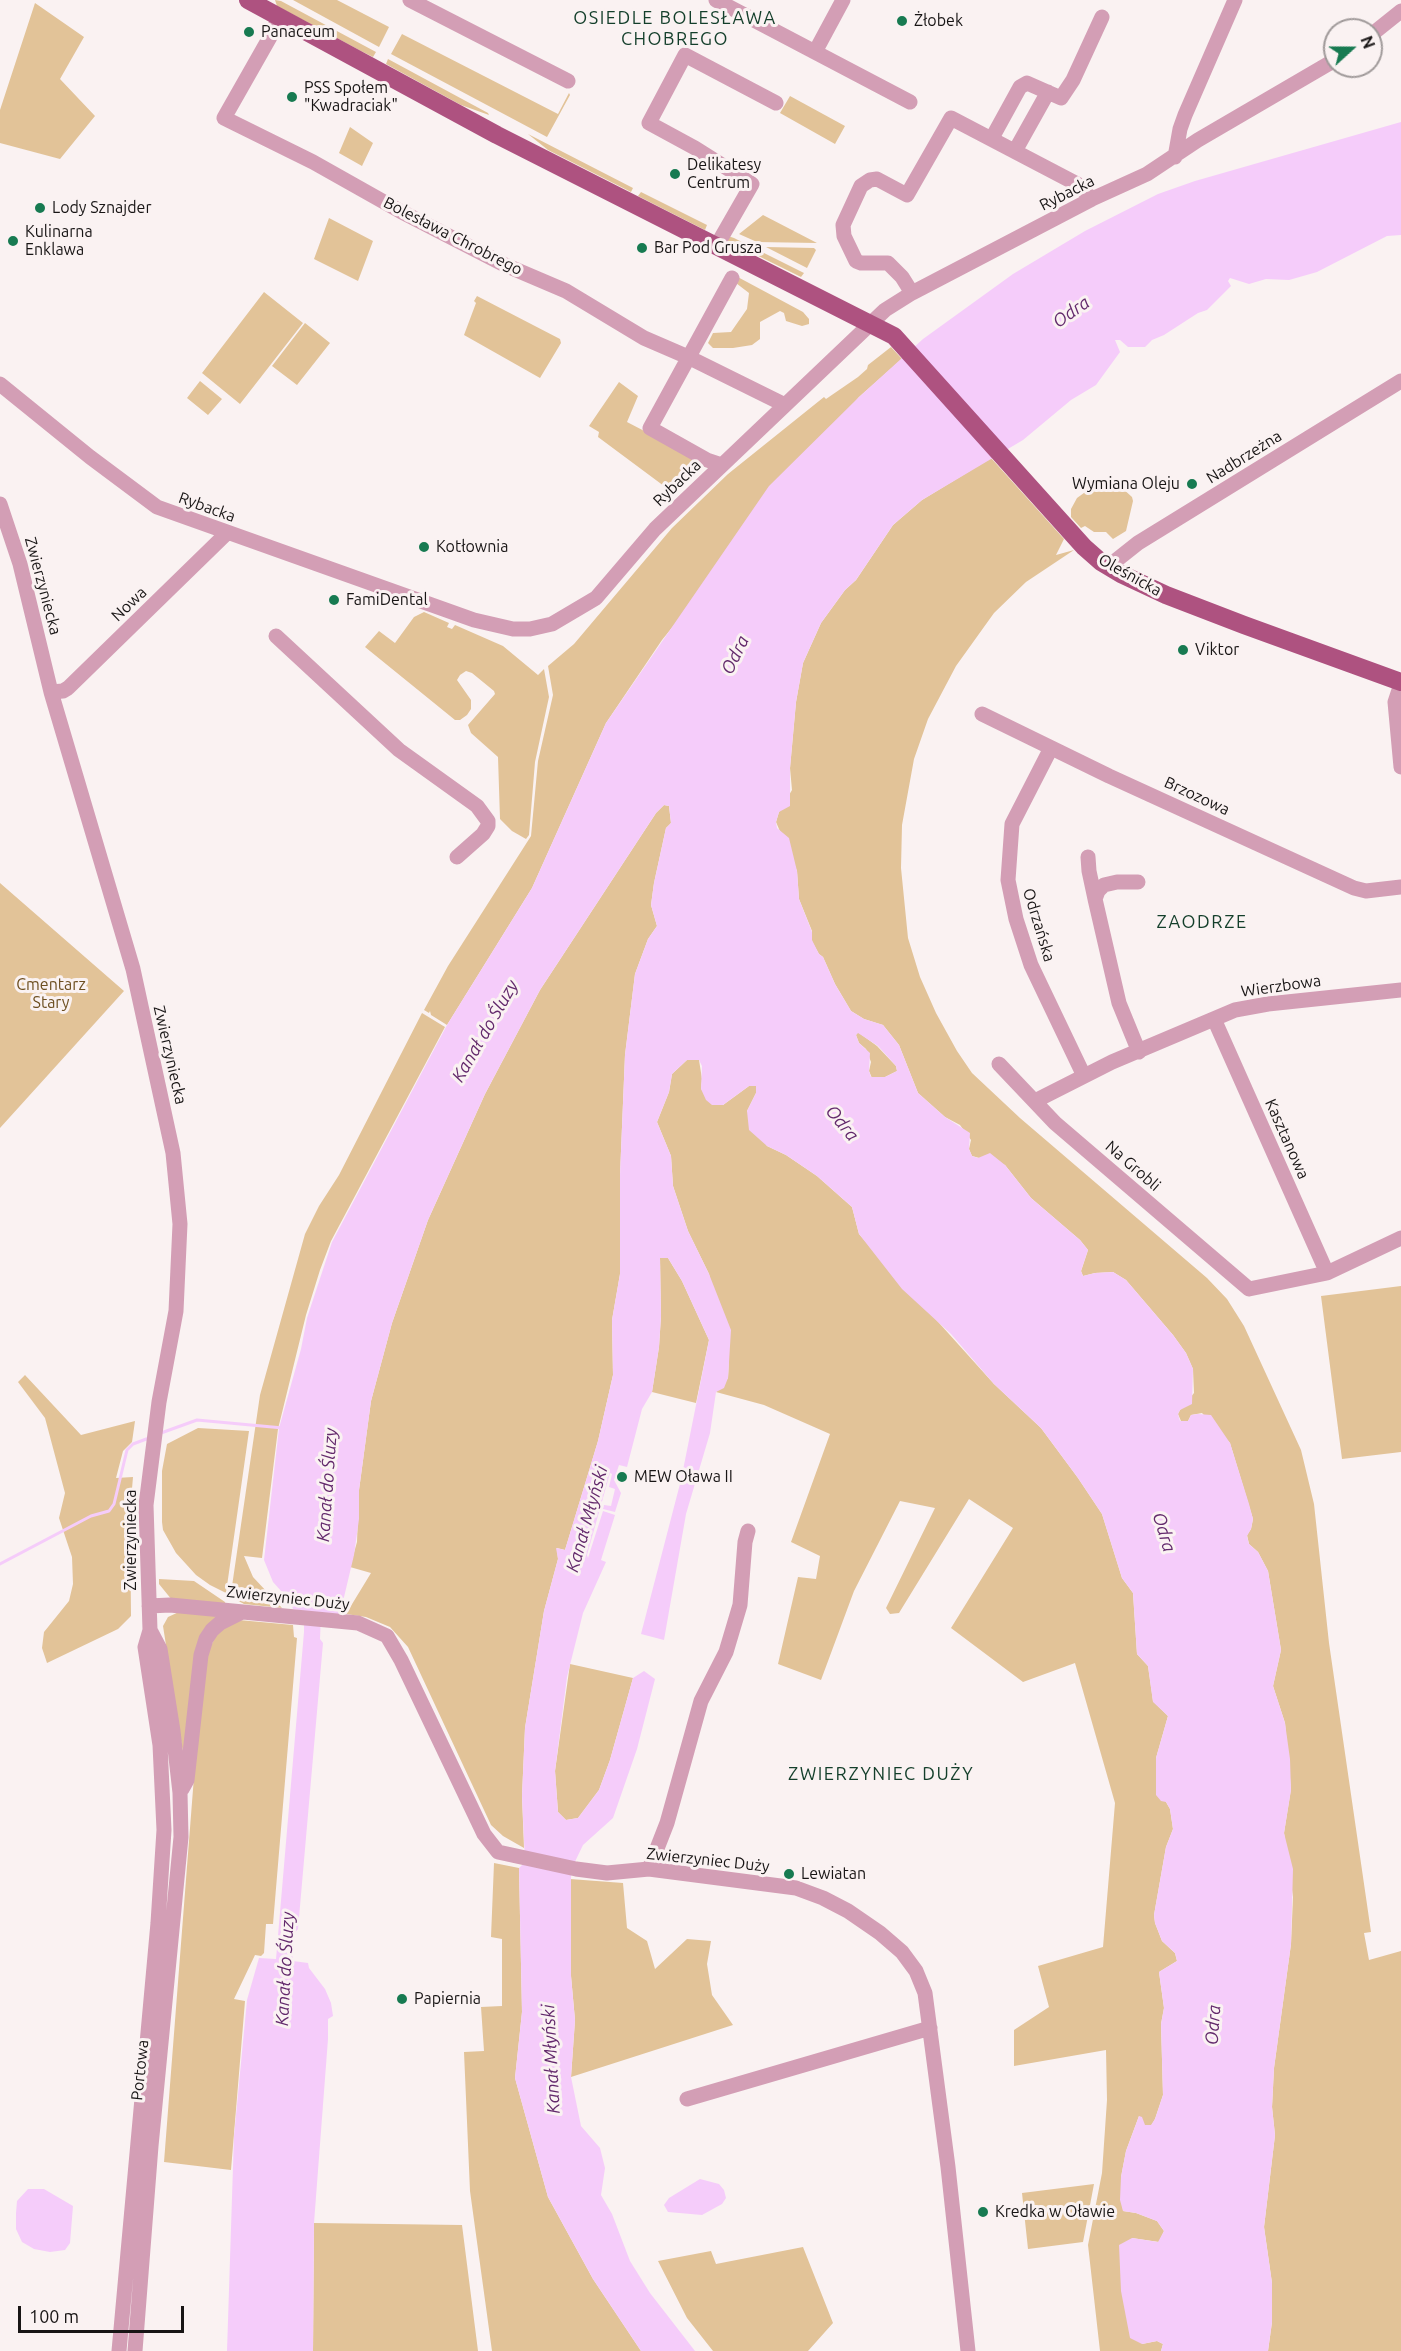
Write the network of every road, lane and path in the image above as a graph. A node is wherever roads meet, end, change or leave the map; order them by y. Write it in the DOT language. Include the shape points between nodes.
graph roads {
  1 [pos="410,0"];
  2 [pos="716,0"];
  3 [pos="843,0"];
  4 [pos="1235,0"];
  5 [pos="259,3"];
  6 [pos="1401,11"];
  7 [pos="279,17"];
  8 [pos="1102,17"];
  9 [pos="1383,25"];
  10 [pos="815,52"];
  11 [pos="1323,67"];
  12 [pos="568,81"];
  13 [pos="1048,92"];
  14 [pos="910,102"];
  15 [pos="776,103"];
  16 [pos="992,138"];
  17 [pos="1015,151"];
  18 [pos="1175,157"];
  19 [pos="1092,199"];
  20 [pos="717,245"];
  21 [pos="732,278"];
  22 [pos="912,293"];
  23 [pos="871,324"];
  24 [pos="688,357"];
  25 [pos="1401,381"];
  26 [pos="3,394"];
  27 [pos="785,405"];
  28 [pos="722,465"];
  29 [pos="0,504"];
  30 [pos="227,533"];
  31 [pos="1109,566"];
  32 [pos="276,636"];
  33 [pos="1401,683"];
  34 [pos="51,692"];
  35 [pos="982,714"];
  36 [pos="1051,748"];
  37 [pos="1401,767"];
  38 [pos="458,857"];
  39 [pos="1088,857"];
  40 [pos="1138,882"];
  41 [pos="1401,887"];
  42 [pos="1095,899"];
  43 [pos="1401,990"];
  44 [pos="1214,1019"];
  45 [pos="1139,1052"];
  46 [pos="999,1064"];
  47 [pos="1084,1076"];
  48 [pos="1035,1101"];
  49 [pos="1401,1238"];
  50 [pos="1327,1273"];
  51 [pos="748,1531"];
  52 [pos="149,1606"];
  53 [pos="240,1612"];
  54 [pos="150,1630"];
  55 [pos="180,1793"];
  56 [pos="164,1794"];
  57 [pos="649,1869"];
  58 [pos="930,2028"];
  59 [pos="687,2099"];
  60 [pos="119,2351"];
  61 [pos="135,2351"];
  62 [pos="968,2351"];
  1 -- 12 [label="street"];
  2 -- 10 [label="street"];
  3 -- 10 [label="street"];
  4 -- 18 [label="street" via="1185,115"];
  5 -- 7 [label="main road"];
  6 -- 9 [label="street"];
  7 -- 20 [label="main road" via="478,125"];
  7 -- 24 [label="street, Bolesława Chrobrego" via="225,118 505,265 566,291 625,323 644,338"];
  8 -- 13 [label="street" via="1061,98"];
  10 -- 14 [label="street"];
  11 -- 18 [label="street, Rybacka"];
  13 -- 16 [label="street" via="1027,83 1020,87"];
  13 -- 17 [label="street"];
  15 -- 20 [label="street" via="685,56 649,123 752,184"];
  16 -- 17 [label="street"];
  16 -- 22 [label="street" via="951,118 907,195 877,179 861,186 842,228 852,264 888,263"];
  17 -- 19 [label="street" via="1077,184"];
  18 -- 19 [label="street, Rybacka"];
  19 -- 22 [label="street, Rybacka"];
  20 -- 23 [label="main road"];
  21 -- 24 [label="street"];
  22 -- 23 [label="street, Rybacka"];
  23 -- 27 [label="street, Rybacka"];
  23 -- 31 [label="main road, Oleśnicka" via="905,347 1089,552"];
  24 -- 27 [label="street, Bolesława Chrobrego"];
  24 -- 28 [label="street" via="650,428"];
  25 -- 31 [label="street, Nadbrzeżna" via="1138,543"];
  26 -- 30 [label="street, Rybacka" via="143,498 168,512"];
  27 -- 28 [label="street, Rybacka"];
  28 -- 30 [label="street, Rybacka" via="655,529 596,598 560,621 530,628 474,620"];
  29 -- 34 [label="street, Zwierzyniecka" via="20,564"];
  30 -- 34 [label="street, Nowa" via="68,688"];
  31 -- 33 [label="main road, Oleśnicka" via="1166,595"];
  32 -- 38 [label="street" via="399,750 477,806 488,826"];
  33 -- 37 [label="street" via="1395,702"];
  34 -- 52 [label="street, Zwierzyniecka" via="133,969 173,1153 180,1224 176,1311 146,1505"];
  35 -- 36 [label="street, Brzozowa"];
  36 -- 41 [label="street, Brzozowa" via="1354,888 1366,891"];
  36 -- 47 [label="street, Odrzańska" via="1012,824 1008,880 1031,965"];
  39 -- 42 [label="street"];
  40 -- 42 [label="street" via="1104,885"];
  42 -- 45 [label="street" via="1119,1003"];
  43 -- 44 [label="street, Wierzbowa" via="1268,1004 1235,1010"];
  44 -- 45 [label="street, Wierzbowa"];
  44 -- 50 [label="street, Kasztanowa"];
  45 -- 47 [label="street, Wierzbowa"];
  46 -- 48 [label="street, Na Grobli"];
  47 -- 48 [label="street, Wierzbowa"];
  48 -- 50 [label="street, Na Grobli" via="1055,1123 1249,1289"];
  49 -- 50 [label="street"];
  51 -- 57 [label="street" via="740,1605 726,1652 701,1701 667,1823"];
  52 -- 53 [label="street, Zwierzyniec Duży"];
  52 -- 54 [label="street, Zwierzyniecka"];
  53 -- 55 [label="street" via="220,1623 206,1639 187,1780"];
  53 -- 57 [label="street, Zwierzyniec Duży" via="358,1623 387,1636 484,1834 498,1852 607,1873"];
  54 -- 55 [label="street, Portowa" via="160,1649"];
  54 -- 56 [label="street, Portowa" via="145,1647"];
  55 -- 56 [label="street"];
  55 -- 61 [label="street, Portowa" via="181,1837"];
  56 -- 60 [label="street, Portowa" via="158,1923"];
  57 -- 58 [label="street, Zwierzyniec Duży" via="796,1888 848,1911 902,1952 916,1971 925,1993"];
  58 -- 59 [label="street"];
  58 -- 62 [label="street, Zwierzyniec Duży"];
}
